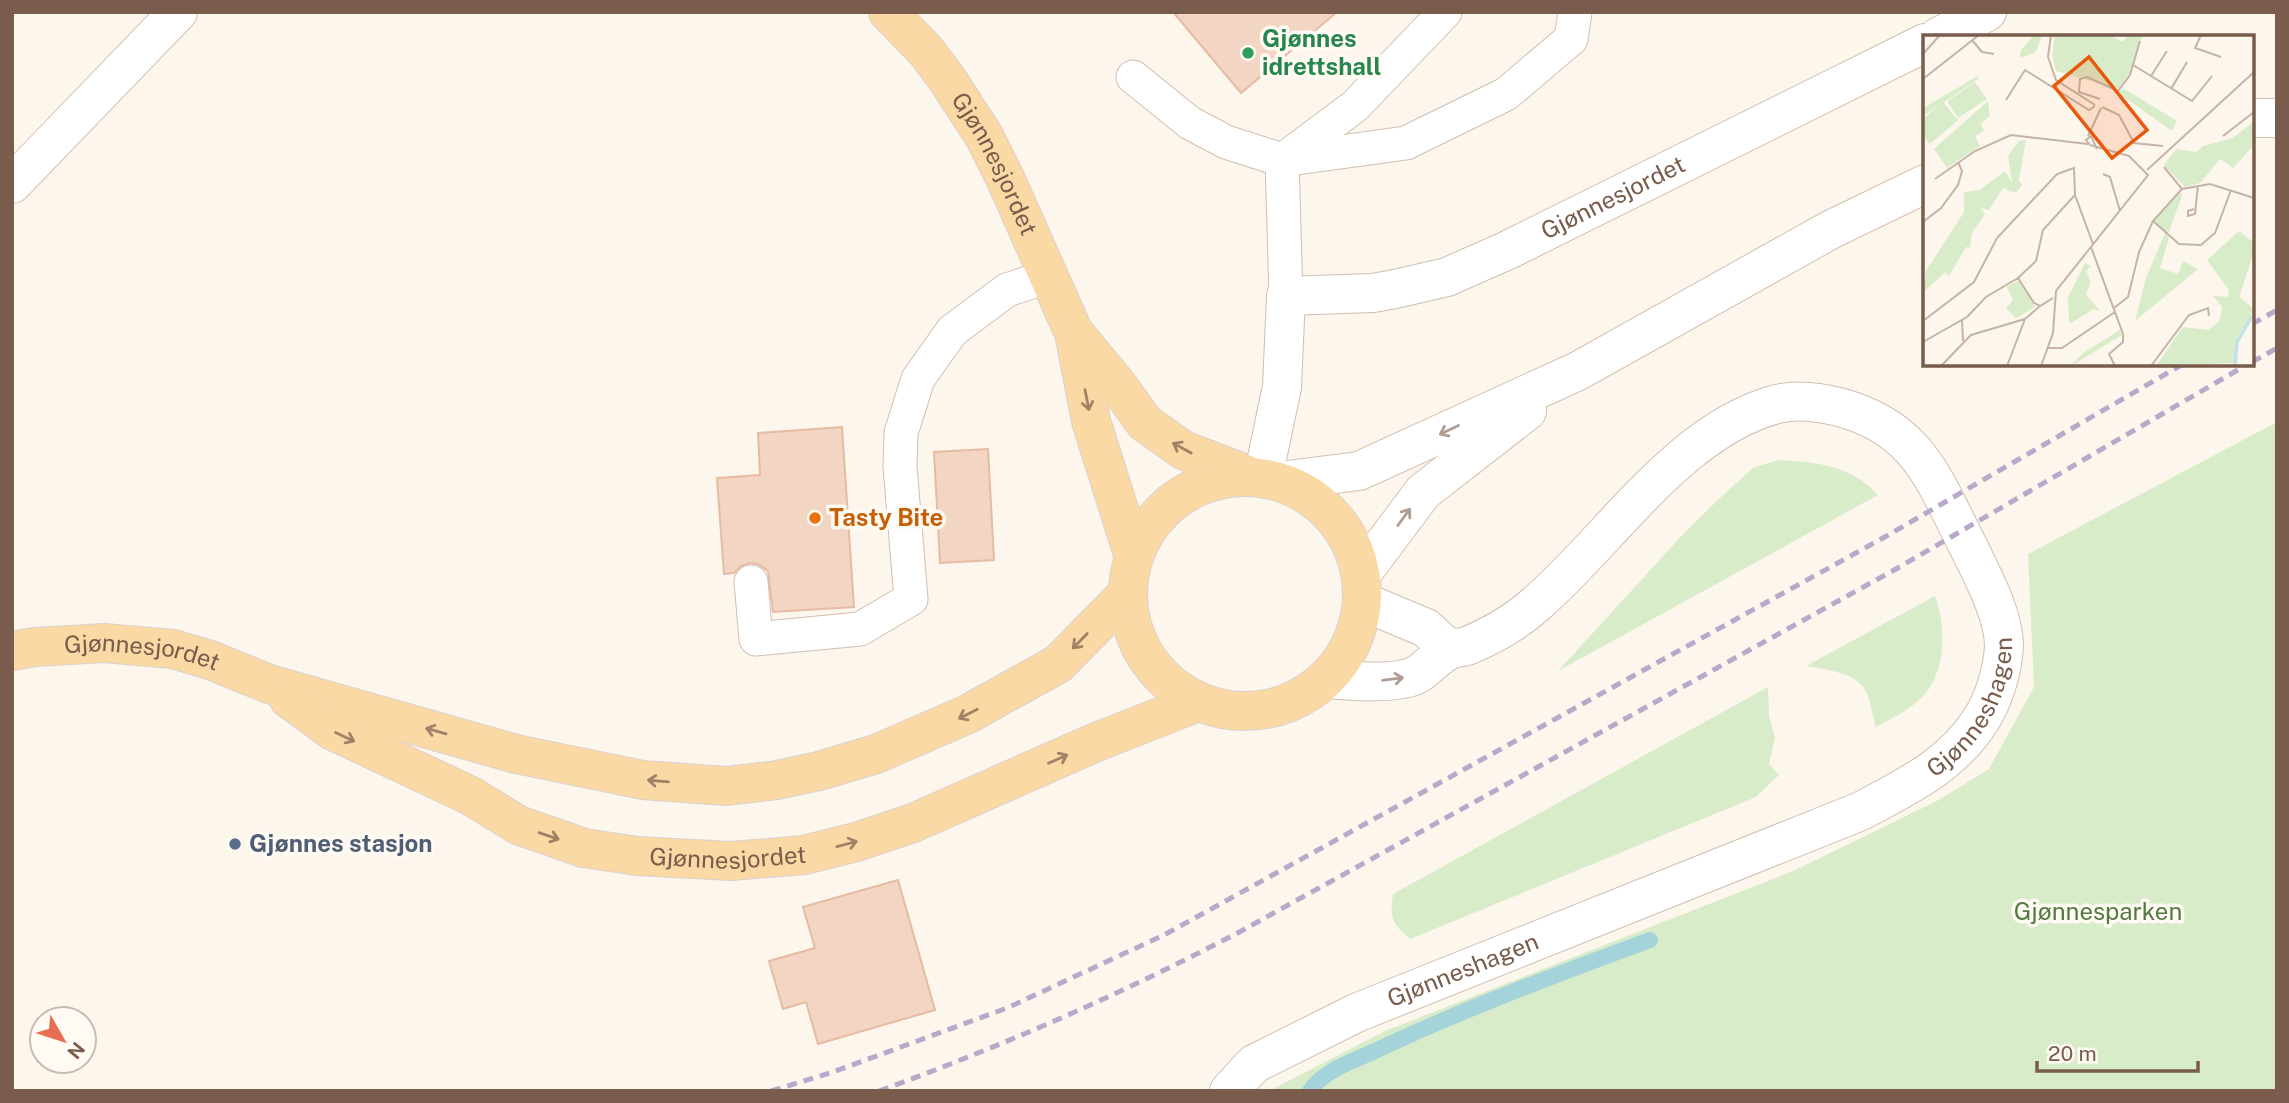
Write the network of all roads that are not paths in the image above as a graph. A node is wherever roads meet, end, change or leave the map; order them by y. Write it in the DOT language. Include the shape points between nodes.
graph roads {
  1 [pos="178,12"];
  2 [pos="1445,12"];
  3 [pos="1575,12"];
  4 [pos="1987,12"];
  5 [pos="887,13"];
  6 [pos="1942,35"];
  7 [pos="1923,44"];
  8 [pos="1133,77"];
  9 [pos="2254,118"];
  10 [pos="2277,118"];
  11 [pos="1282,160"];
  12 [pos="12,184"];
  13 [pos="1923,185"];
  14 [pos="1049,276"];
  15 [pos="1286,296"];
  16 [pos="1074,333"];
  17 [pos="1578,371"];
  18 [pos="1262,477"];
  19 [pos="1133,554"];
  20 [pos="751,582"];
  21 [pos="1364,587"];
  22 [pos="1127,594"];
  23 [pos="1450,650"];
  24 [pos="12,651"];
  25 [pos="1327,679"];
  26 [pos="269,684"];
  27 [pos="1198,702"];
  28 [pos="1229,1091"];
  1 -- 12 [label="street"];
  2 -- 11 [label="lane" via="1354,106"];
  3 -- 11 [label="lane" via="1571,39 1506,94 1406,142"];
  4 -- 6 [label="street"];
  5 -- 14 [label="main road, Gjønnesjordet" via="926,51 985,136"];
  7 -- 15 [label="street, Gjønnesjordet" via="1447,277 1373,293"];
  8 -- 11 [label="lane" via="1190,123 1226,142"];
  9 -- 10 [label="street"];
  11 -- 15 [label="lane"];
  13 -- 17 [label="street, Gjønnesjordet" via="1830,230"];
  14 -- 16 [label="main road, Gjønnesjordet"];
  14 -- 20 [label="lane" via="1007,290 952,331 918,379 901,433 911,599 860,629 756,639"];
  15 -- 18 [label="street" via="1282,387"];
  18 -- 16 [label="main road, Gjønnesjordet, one-way" via="1182,450 1145,423"];
  16 -- 19 [label="main road, Gjønnesjordet, one-way" via="1091,422"];
  17 -- 18 [label="street, Gjønnesjordet, one-way" via="1359,471"];
  21 -- 17 [label="street, Gjønnesjordet, one-way" via="1423,492"];
  18 -- 19 [label="main road" via="1214,480 1184,493 1153,519"];
  18 -- 21 [label="main road" via="1313,497 1339,523"];
  19 -- 22 [label="main road"];
  21 -- 23 [label="street" via="1426,628"];
  21 -- 25 [label="main road" via="1350,641"];
  22 -- 26 [label="main road, Gjønnesjordet, one-way" via="1058,664 956,720 876,754 819,771 726,786 643,780 516,754"];
  22 -- 27 [label="main road" via="1131,625 1143,654 1163,679"];
  25 -- 23 [label="street, Gjønneshagen, one-way" via="1367,682 1415,676"];
  23 -- 28 [label="street, Gjønneshagen" via="1489,636 1535,606 1675,464 1716,431 1780,403 1818,402 1883,423 1931,473 1996,607 2004,645 1984,716 1961,747 1928,775 1861,811 1356,1013 1254,1064"];
  24 -- 26 [label="main road, Gjønnesjordet" via="104,643 173,649"];
  25 -- 27 [label="main road" via="1296,702 1269,709 1228,711"];
  26 -- 27 [label="main road, Gjønnesjordet, one-way" via="333,731 471,796 518,825 584,848 731,861 803,855 913,823"];
}
